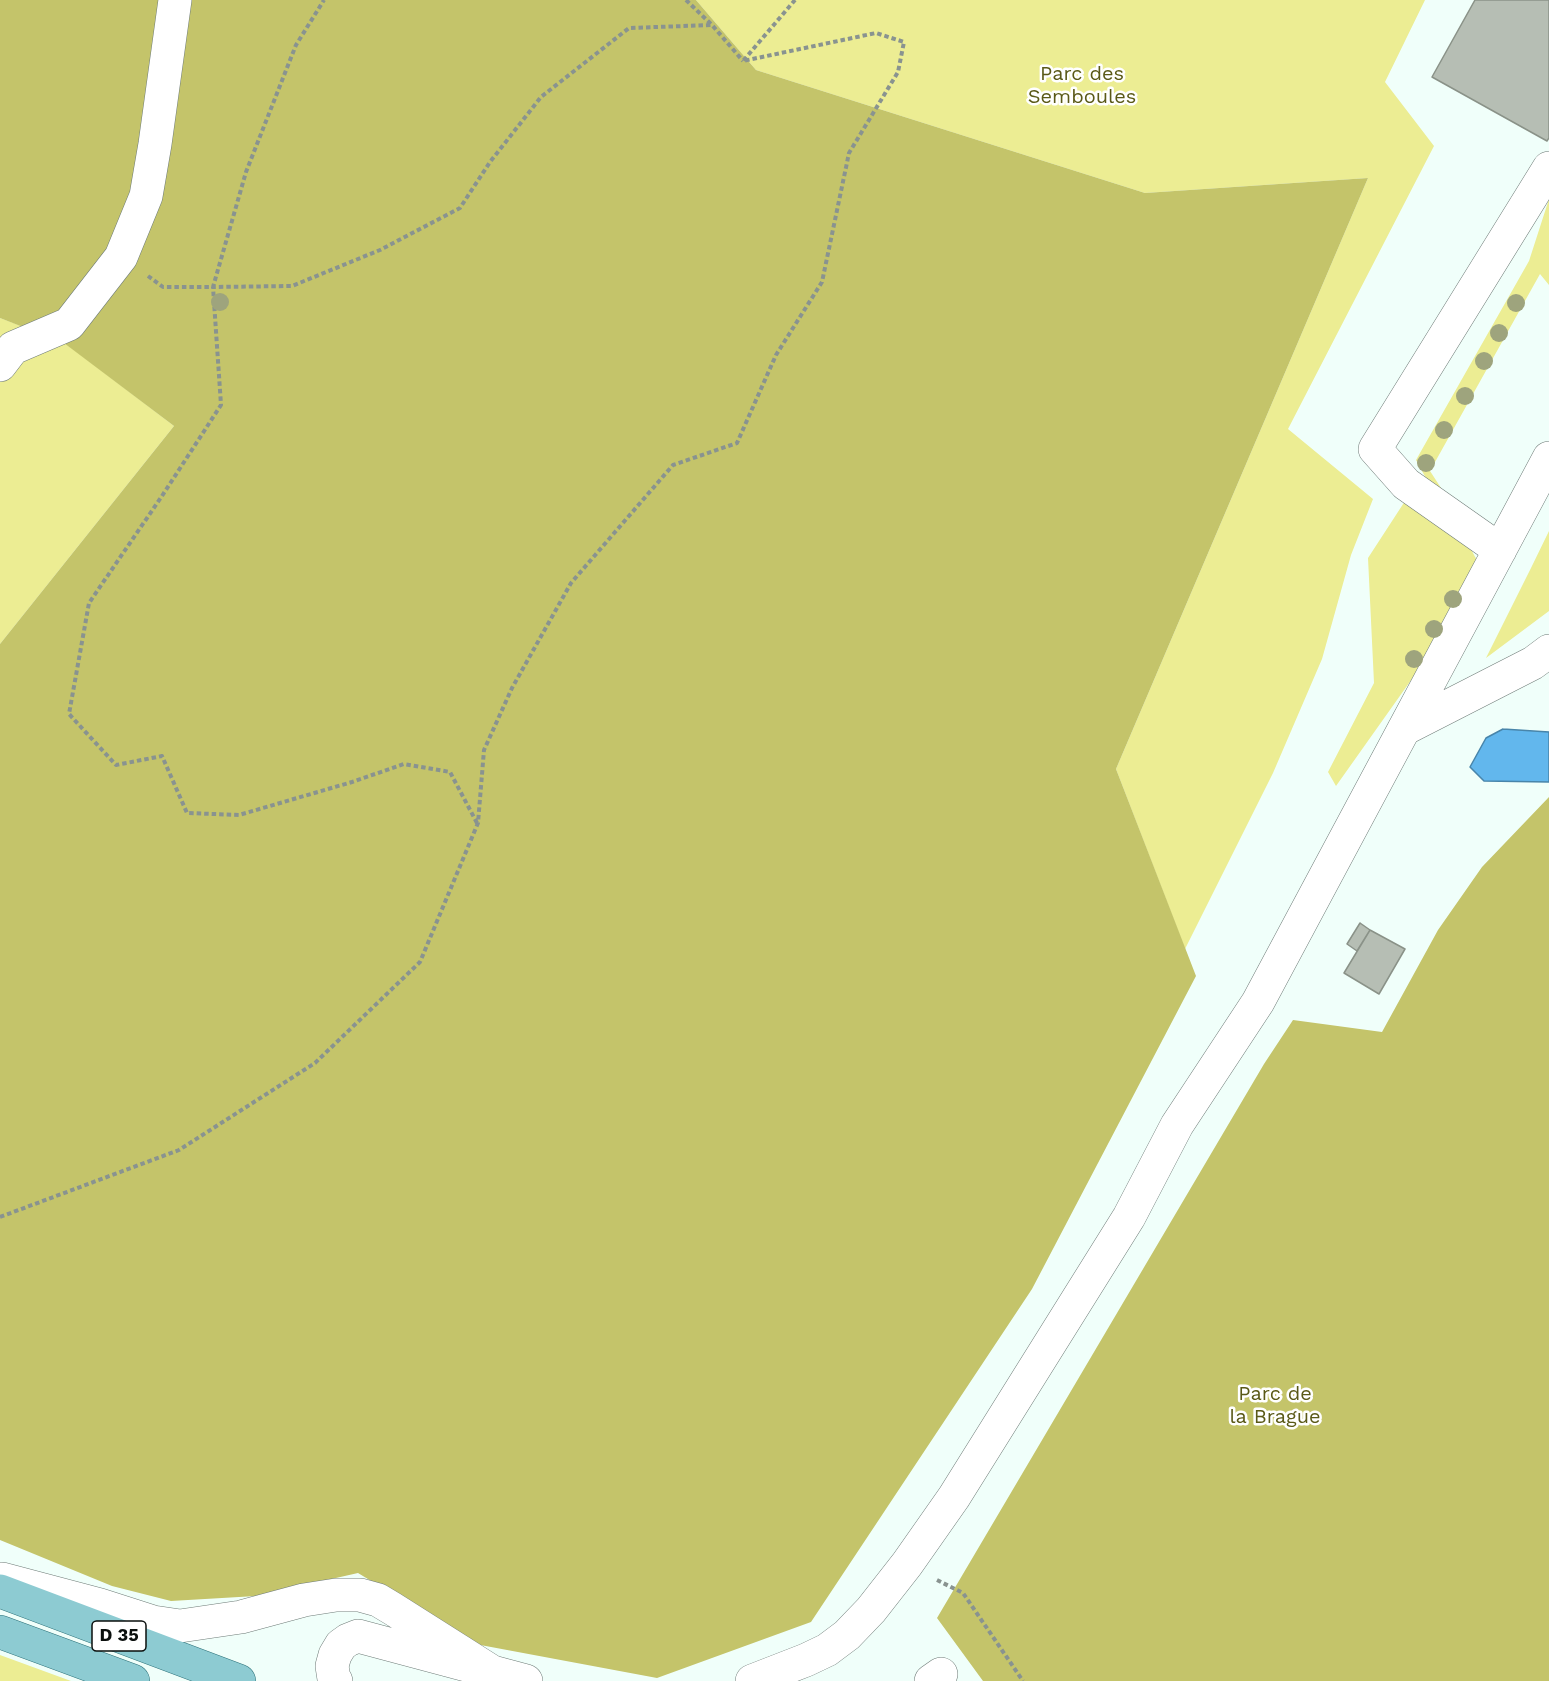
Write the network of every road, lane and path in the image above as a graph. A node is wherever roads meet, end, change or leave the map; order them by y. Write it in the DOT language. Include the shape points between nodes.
graph roads {
  1 [pos="175,0"];
  2 [pos="324,0"];
  3 [pos="686,0"];
  4 [pos="795,0"];
  5 [pos="712,25"];
  6 [pos="743,62"];
  7 [pos="1549,168"];
  8 [pos="121,257"];
  9 [pos="213,287"];
  10 [pos="0,365"];
  11 [pos="1549,458"];
  12 [pos="1500,550"];
  13 [pos="1549,651"];
  14 [pos="1404,729"];
  15 [pos="478,823"];
  16 [pos="0,1217"];
  17 [pos="907,1564"];
  18 [pos="0,1579"];
  19 [pos="0,1591"];
  20 [pos="0,1632"];
  21 [pos="494,1673"];
  22 [pos="133,1681"];
  23 [pos="239,1681"];
  24 [pos="336,1681"];
  25 [pos="526,1681"];
  26 [pos="752,1681"];
  27 [pos="1023,1681"];
  1 -- 8 [label="lane" via="146,196"];
  2 -- 9 [label="path" via="296,45 246,172"];
  3 -- 5 [label="path"];
  4 -- 6 [label="path"];
  5 -- 6 [label="path"];
  5 -- 9 [label="path" via="629,28 541,97 460,208 400,240 292,286"];
  6 -- 15 [label="path" via="876,33 904,42 898,72 849,153 822,282 776,355 737,442 674,465 571,583 512,688 484,750"];
  7 -- 12 [label="lane" via="1375,449 1406,484"];
  8 -- 9 [label="path" via="163,287"];
  8 -- 10 [label="lane" via="69,324 14,348"];
  9 -- 15 [label="path" via="221,405 89,603 69,714 116,765 162,756 187,813 239,815 404,764 450,772"];
  11 -- 12 [label="lane"];
  12 -- 14 [label="lane"];
  13 -- 14 [label="lane"];
  14 -- 17 [label="lane" via="1258,1002 1177,1125 1129,1217 1011,1408"];
  15 -- 16 [label="path" via="420,962 315,1063 179,1150"];
  17 -- 26 [label="lane" via="847,1635 827,1650"];
  17 -- 27 [label="path" via="963,1593"];
  18 -- 21 [label="lane" via="180,1626 241,1617 304,1600 360,1595 378,1600"];
  19 -- 23 [label="main road, D 35"];
  20 -- 22 [label="main road, D 35"];
  21 -- 24 [label="lane" via="358,1636 348,1640 335,1655 332,1666"];
  21 -- 25 [label="lane"];
}
